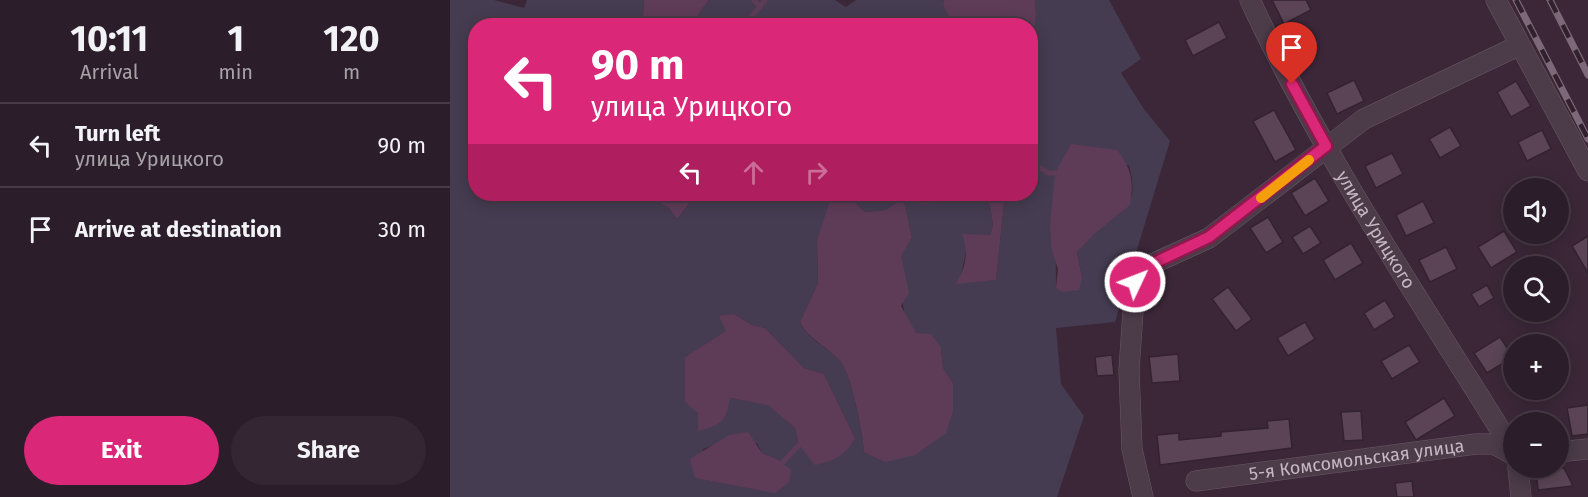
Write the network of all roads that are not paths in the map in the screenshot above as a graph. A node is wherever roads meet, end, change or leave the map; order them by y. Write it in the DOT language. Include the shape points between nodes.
graph roads {
  1 [pos="1250,0"];
  2 [pos="1496,0"];
  3 [pos="1520,45"];
  4 [pos="1326,146"];
  5 [pos="1588,171"];
  6 [pos="1503,436"];
  7 [pos="1503,448"];
  8 [pos="1588,449"];
  9 [pos="1569,451"];
  10 [pos="1519,478"];
  11 [pos="1196,481"];
  12 [pos="1143,497"];
  13 [pos="1521,497"];
  1 -- 4 [label="street, улица Урицкого"];
  2 -- 3 [label="street"];
  3 -- 4 [label="street" via="1364,119"];
  3 -- 5 [label="street"];
  4 -- 6 [label="street, улица Урицкого"];
  4 -- 12 [label="street" via="1209,237 1152,264 1135,282 1129,370 1132,449"];
  7 -- 11 [label="street, 5-я Комсомольская улица" via="1476,444"];
  8 -- 9 [label="street"];
  10 -- 13 [label="street"];
}
